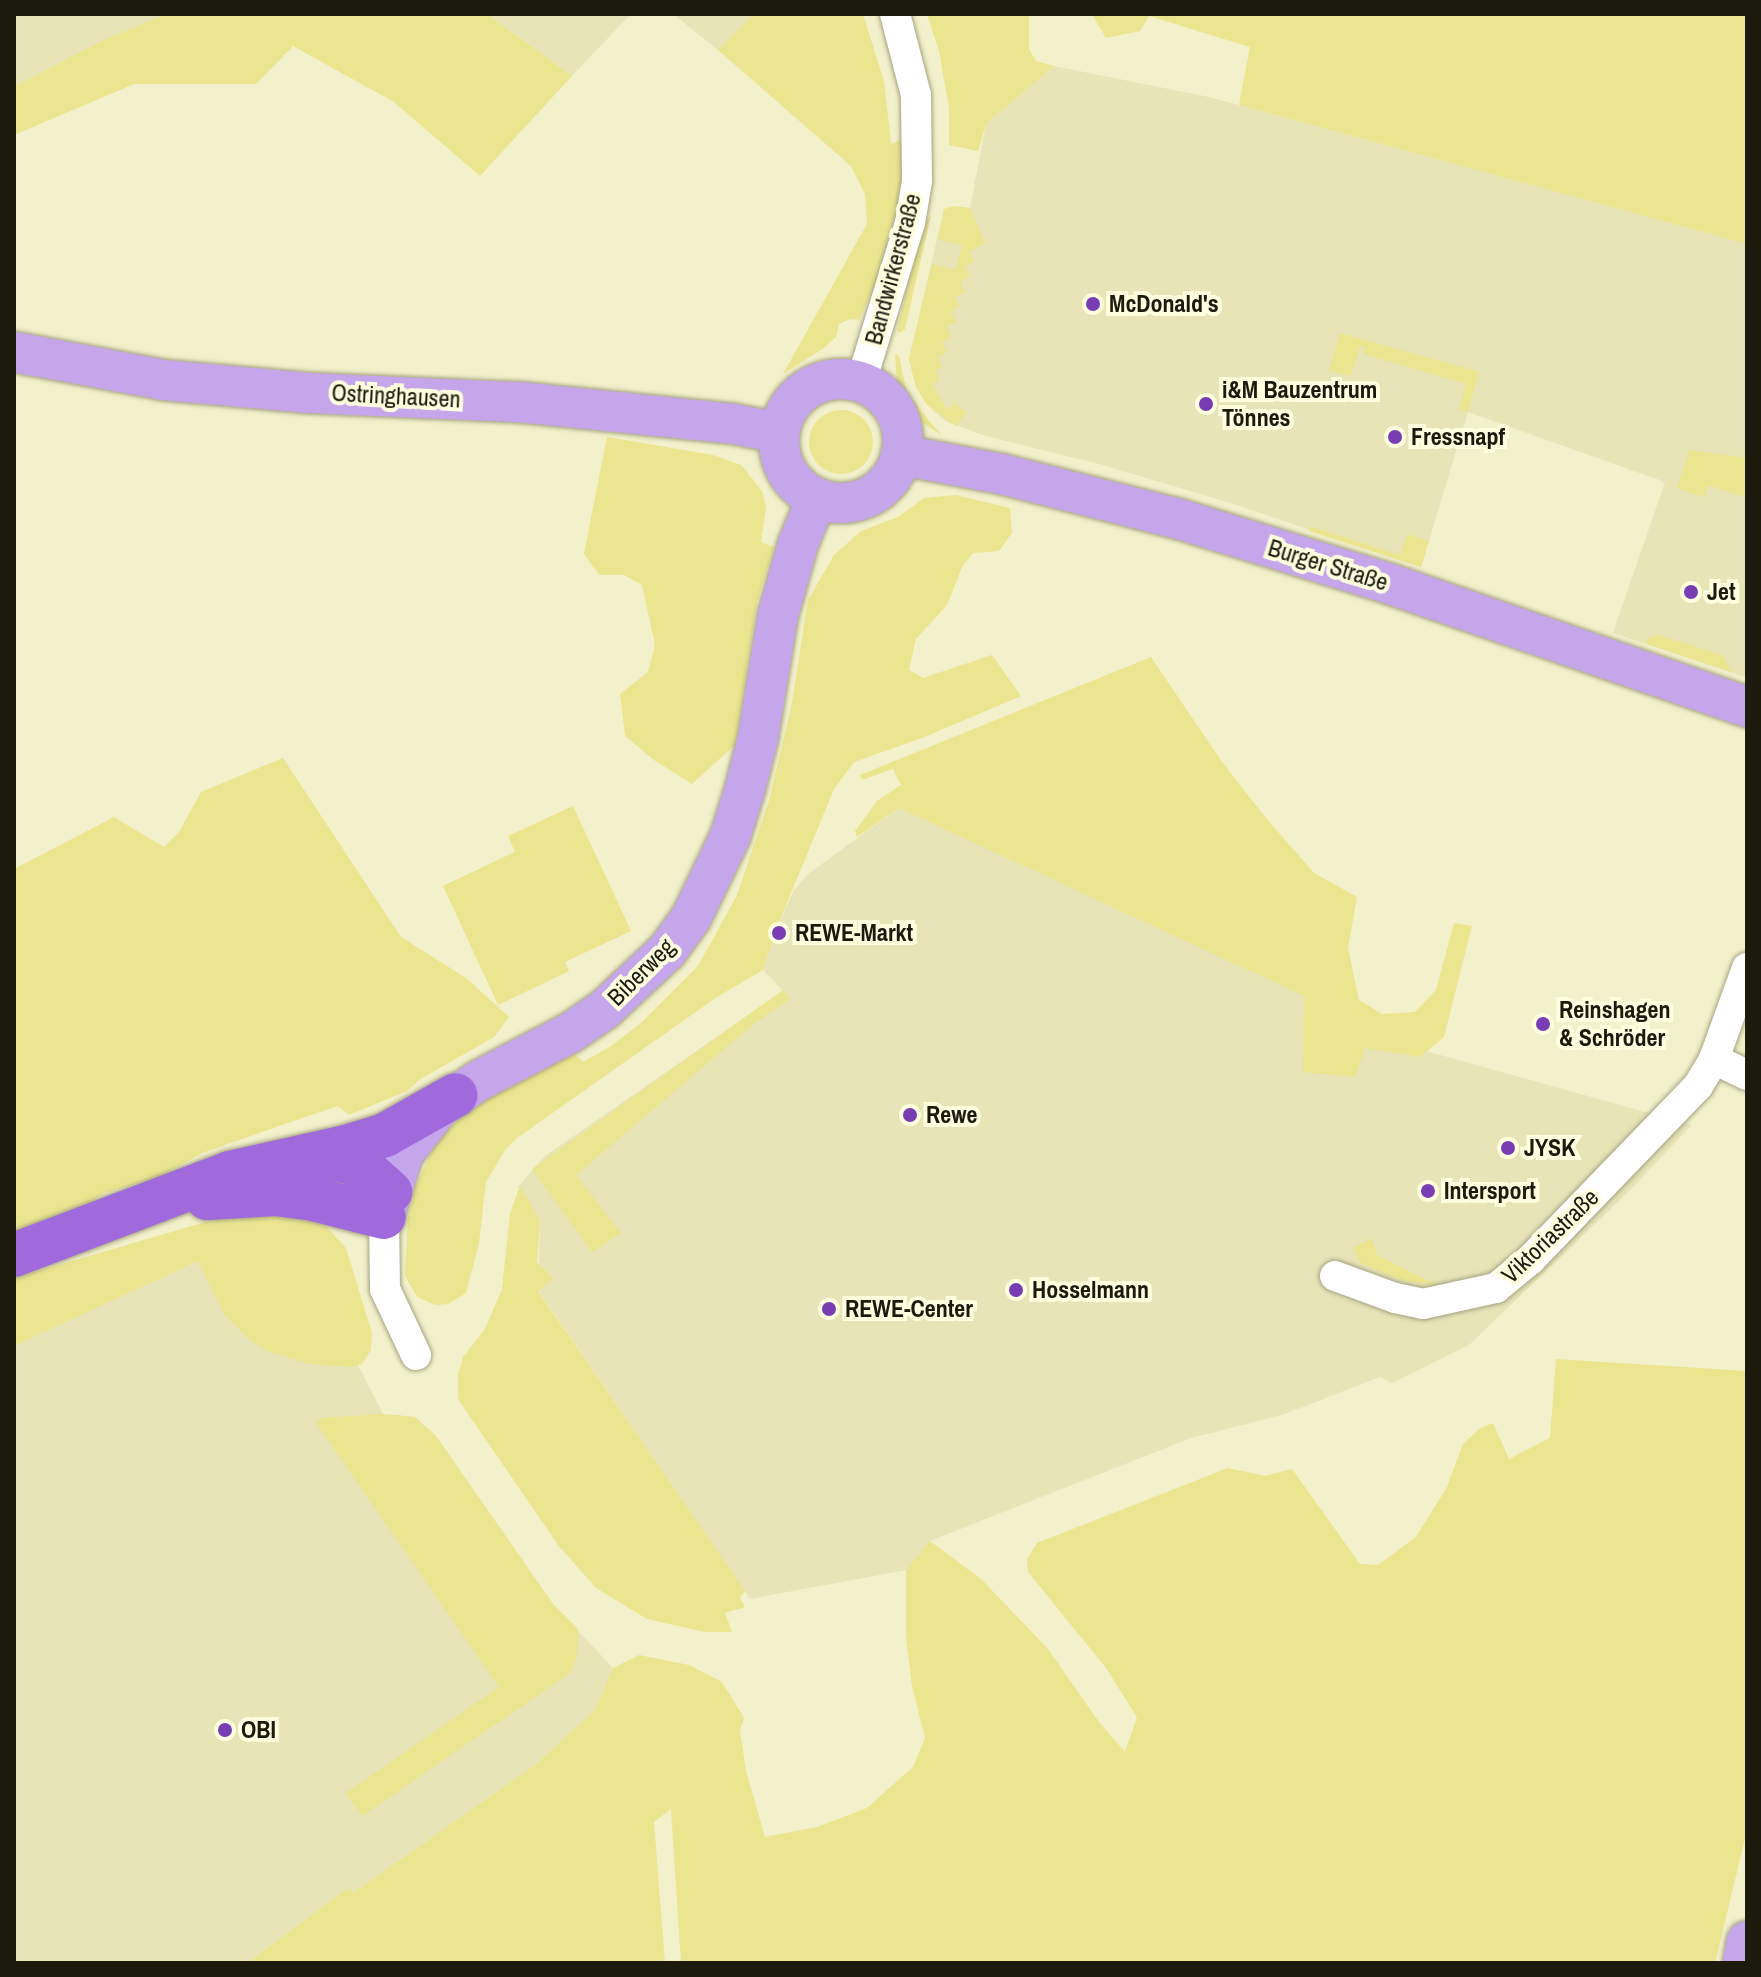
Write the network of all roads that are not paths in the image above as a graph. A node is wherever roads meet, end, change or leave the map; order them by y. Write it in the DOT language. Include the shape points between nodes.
graph roads {
  1 [pos="895,14"];
  2 [pos="14,352"];
  3 [pos="861,382"];
  4 [pos="779,433"];
  5 [pos="901,455"];
  6 [pos="817,498"];
  7 [pos="1747,707"];
  8 [pos="1747,968"];
  9 [pos="1714,1059"];
  10 [pos="1747,1075"];
  11 [pos="456,1095"];
  12 [pos="306,1155"];
  13 [pos="387,1204"];
  14 [pos="130,1212"];
  15 [pos="14,1255"];
  16 [pos="1335,1276"];
  17 [pos="416,1355"];
  18 [pos="1747,1941"];
  19 [pos="1743,1963"];
  1 -- 3 [label="street, Bandwirkerstraße" via="916,95 918,170 910,223"];
  2 -- 4 [label="main road, Ostringhausen" via="163,380 531,403"];
  3 -- 4 [label="main road" via="815,384 791,404"];
  3 -- 5 [label="main road" via="896,411"];
  4 -- 6 [label="main road" via="787,472"];
  5 -- 6 [label="main road" via="887,483 876,492 847,503"];
  5 -- 7 [label="main road, Burger Straße" via="1002,474 1179,519 1390,584"];
  6 -- 11 [label="main road, Biberweg" via="778,615 745,789 730,837 691,918 648,971 605,1009"];
  8 -- 9 [label="street, Viktoriastraße"];
  9 -- 10 [label="street"];
  9 -- 16 [label="street, Viktoriastraße" via="1679,1108 1496,1288 1423,1304"];
  11 -- 12 [label="highway" via="385,1135"];
  11 -- 13 [label="main road, Biberweg" via="414,1137"];
  12 -- 13 [label="highway" via="350,1162"];
  12 -- 14 [label="highway" via="230,1173"];
  13 -- 14 [label="highway" via="275,1194 192,1199"];
  13 -- 17 [label="street, Biberweg" via="385,1289"];
  14 -- 15 [label="highway"];
  18 -- 19 [label="main road"];
}
